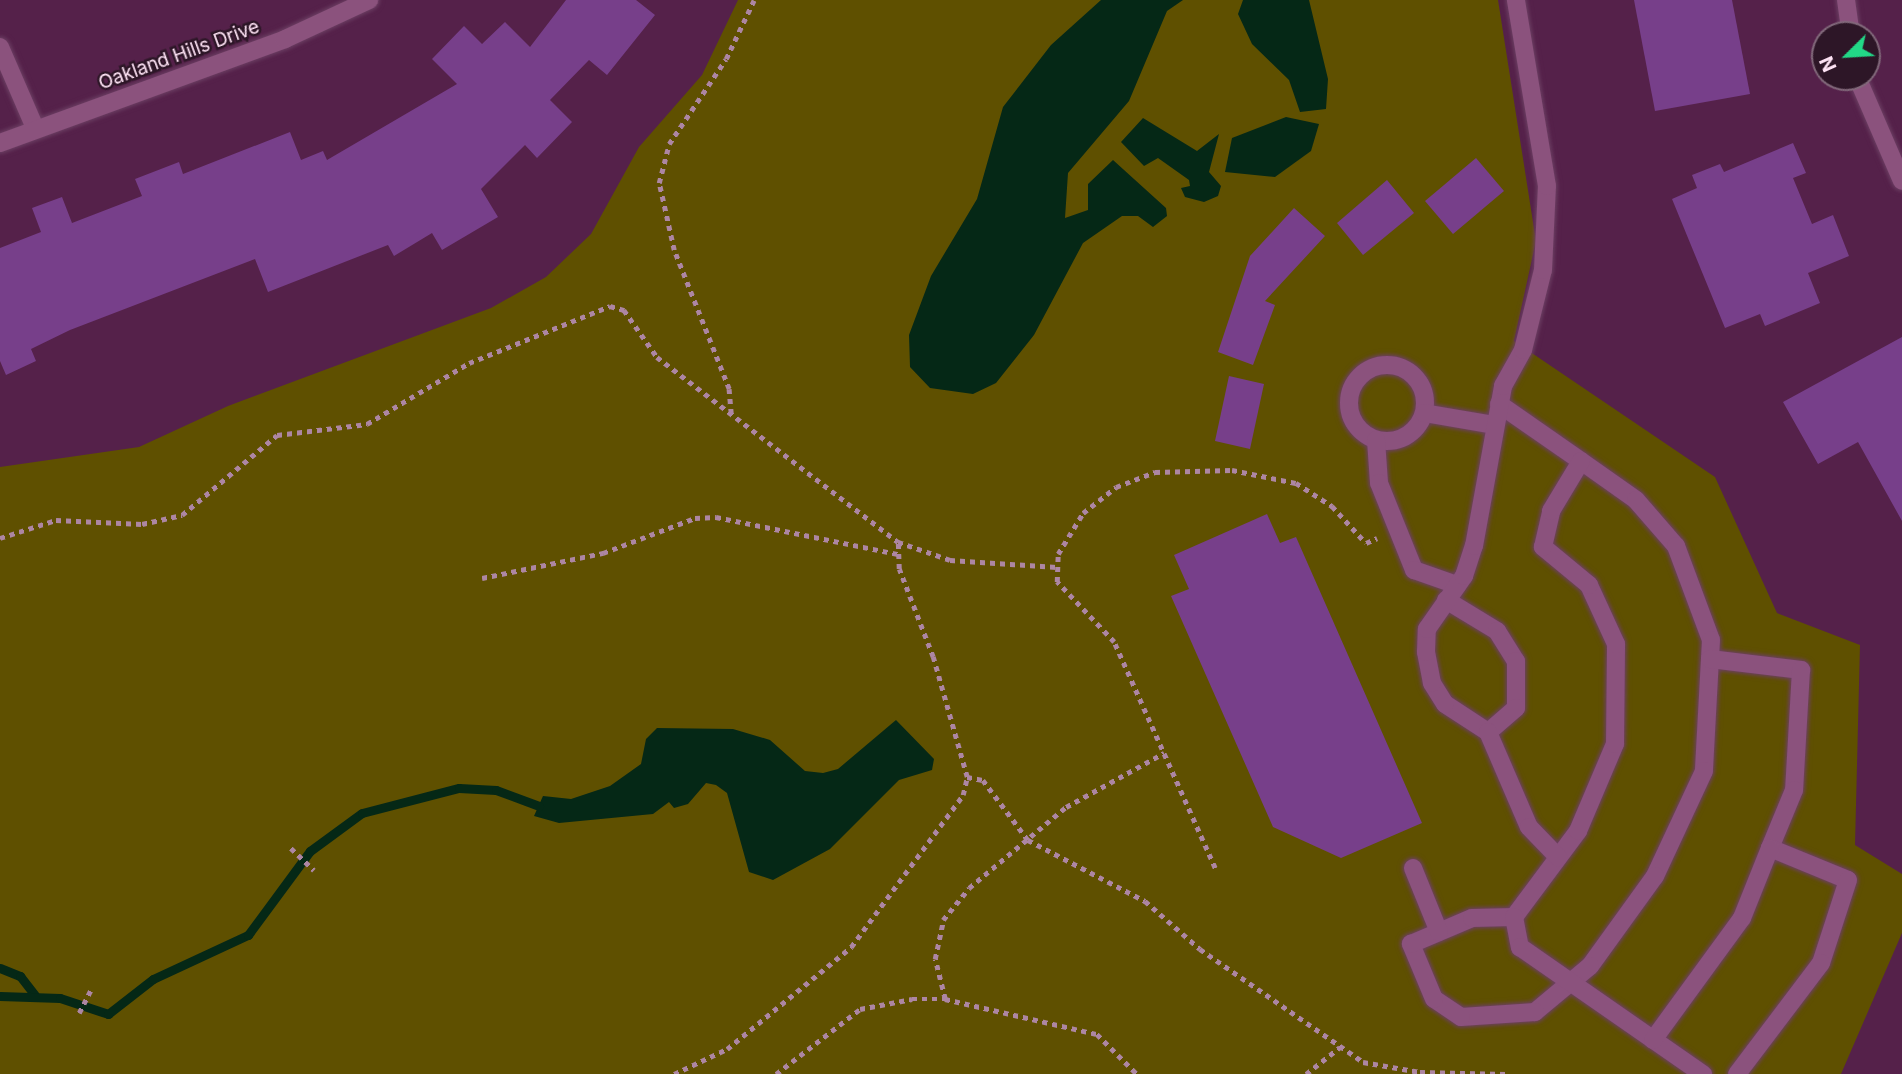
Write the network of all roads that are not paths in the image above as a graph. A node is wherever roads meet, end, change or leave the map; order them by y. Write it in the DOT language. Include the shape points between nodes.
graph roads {
  1 [pos="369,0"];
  2 [pos="1517,0"];
  3 [pos="1846,0"];
  4 [pos="1849,21"];
  5 [pos="0,47"];
  6 [pos="1863,91"];
  7 [pos="36,130"];
  8 [pos="0,143"];
  9 [pos="1902,181"];
  10 [pos="1500,404"];
  11 [pos="1424,413"];
  12 [pos="1495,425"];
  13 [pos="1376,440"];
  14 [pos="1581,461"];
  15 [pos="1452,592"];
  16 [pos="1710,659"];
  17 [pos="1488,732"];
  18 [pos="1770,848"];
  19 [pos="1558,857"];
  20 [pos="1413,868"];
  21 [pos="1514,917"];
  22 [pos="1439,932"];
  23 [pos="1569,984"];
  24 [pos="1653,1040"];
  25 [pos="1703,1074"];
  26 [pos="1737,1074"];
  1 -- 7 [label="street, Oakland Hills Drive" via="285,39"];
  2 -- 10 [label="street" via="1549,229 1533,318"];
  3 -- 4 [label="street"];
  5 -- 7 [label="street"];
  6 -- 9 [label="street"];
  7 -- 8 [label="street, Oakland Hills Drive"];
  10 -- 12 [label="street"];
  10 -- 14 [label="street"];
  11 -- 12 [label="street"];
  11 -- 13 [label="street" via="1400,440"];
  11 -- 13 [label="street" via="1422,388 1405,369 1368,370 1349,401 1355,425"];
  12 -- 15 [label="street" via="1474,546"];
  13 -- 15 [label="street" via="1379,483 1414,570"];
  14 -- 16 [label="street" via="1636,500 1676,546 1712,640"];
  14 -- 19 [label="street" via="1550,511 1543,547 1589,585 1616,644 1615,744 1578,831"];
  15 -- 17 [label="street" via="1427,629 1432,683 1445,704"];
  15 -- 17 [label="street" via="1497,631 1516,661 1516,708"];
  16 -- 18 [label="street" via="1801,670 1794,790"];
  16 -- 23 [label="street" via="1704,771 1655,876 1590,966"];
  17 -- 19 [label="street" via="1529,827"];
  18 -- 24 [label="street" via="1742,918"];
  18 -- 26 [label="street" via="1848,880 1821,963"];
  19 -- 21 [label="street"];
  20 -- 22 [label="street"];
  21 -- 22 [label="street" via="1472,918"];
  21 -- 23 [label="street" via="1520,947"];
  22 -- 23 [label="street" via="1411,944 1434,999 1461,1017 1535,1012"];
  23 -- 24 [label="street"];
  24 -- 25 [label="street"];
}
